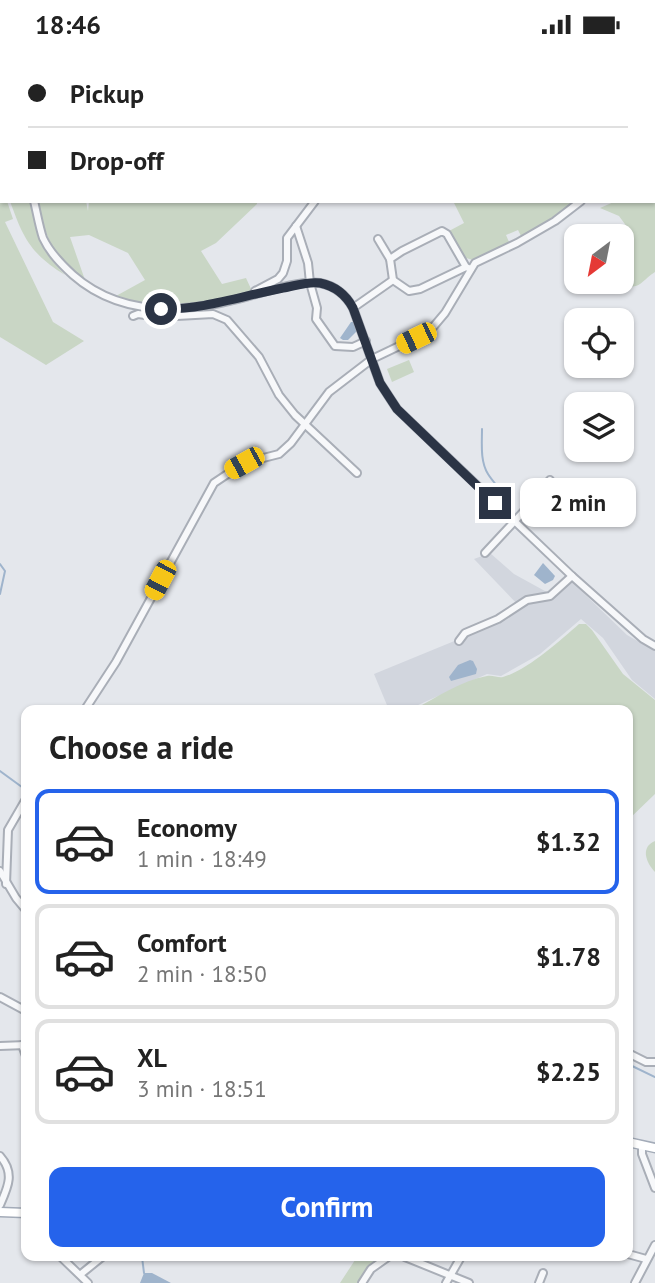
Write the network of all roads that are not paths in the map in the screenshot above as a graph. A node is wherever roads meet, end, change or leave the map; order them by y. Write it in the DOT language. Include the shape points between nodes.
graph roads {
  1 [pos="34,203"];
  2 [pos="313,203"];
  3 [pos="578,203"];
  4 [pos="296,226"];
  5 [pos="378,239"];
  6 [pos="390,259"];
  7 [pos="468,268"];
  8 [pos="393,280"];
  9 [pos="310,283"];
  10 [pos="247,296"];
  11 [pos="211,304"];
  12 [pos="353,308"];
  13 [pos="213,314"];
  14 [pos="133,316"];
  15 [pos="366,341"];
  16 [pos="372,359"];
  17 [pos="305,424"];
  18 [pos="357,473"];
  19 [pos="550,480"];
  20 [pos="514,520"];
  21 [pos="485,553"];
  22 [pos="572,576"];
  23 [pos="459,641"];
  24 [pos="655,646"];
  25 [pos="88,705"];
  26 [pos="21,808"];
  27 [pos="0,871"];
  28 [pos="6,884"];
  29 [pos="0,891"];
  30 [pos="21,904"];
  31 [pos="0,997"];
  32 [pos="21,1008"];
  33 [pos="21,1045"];
  34 [pos="0,1046"];
  35 [pos="633,1056"];
  36 [pos="655,1062"];
  37 [pos="633,1143"];
  38 [pos="642,1145"];
  39 [pos="655,1148"];
  40 [pos="0,1157"];
  41 [pos="0,1185"];
  42 [pos="655,1188"];
  43 [pos="6,1191"];
  44 [pos="0,1205"];
  45 [pos="0,1212"];
  46 [pos="21,1216"];
  47 [pos="655,1245"];
  48 [pos="633,1255"];
  49 [pos="646,1259"];
  50 [pos="66,1261"];
  51 [pos="97,1261"];
  52 [pos="382,1261"];
  53 [pos="415,1261"];
  54 [pos="459,1261"];
  55 [pos="543,1273"];
  56 [pos="81,1274"];
  57 [pos="450,1275"];
  58 [pos="541,1282"];
  59 [pos="88,1283"];
  60 [pos="362,1283"];
  61 [pos="446,1283"];
  62 [pos="470,1283"];
  63 [pos="635,1283"];
  1 -- 11 [label="street" via="53,255 85,285 143,309 178,310"];
  2 -- 4 [label="street"];
  3 -- 7 [label="street" via="555,221"];
  4 -- 9 [label="street"];
  4 -- 10 [label="street" via="287,238 284,273"];
  5 -- 6 [label="street"];
  6 -- 7 [label="street" via="442,232"];
  6 -- 8 [label="street"];
  7 -- 8 [label="street" via="414,292"];
  7 -- 16 [label="street" via="434,326"];
  8 -- 12 [label="street"];
  9 -- 10 [label="street"];
  9 -- 12 [label="street" via="335,288"];
  9 -- 15 [label="street" via="316,319 335,346 353,347"];
  10 -- 11 [label="street"];
  11 -- 13 [label="street"];
  12 -- 15 [label="street"];
  13 -- 14 [label="street"];
  13 -- 17 [label="street" via="227,320 253,350 279,395"];
  15 -- 16 [label="street"];
  16 -- 17 [label="street" via="329,392"];
  16 -- 20 [label="street" via="380,383 397,409"];
  17 -- 18 [label="street"];
  17 -- 25 [label="street" via="279,454 244,463 214,483"];
  19 -- 20 [label="street"];
  20 -- 21 [label="street"];
  20 -- 22 [label="street"];
  22 -- 23 [label="street" via="550,596 527,600 465,633"];
  22 -- 24 [label="street"];
  26 -- 28 [label="street" via="8,830"];
  27 -- 28 [label="street"];
  28 -- 29 [label="street"];
  28 -- 30 [label="street"];
  31 -- 32 [label="street"];
  33 -- 34 [label="street"];
  35 -- 36 [label="street"];
  37 -- 38 [label="main road"];
  38 -- 39 [label="main road"];
  38 -- 42 [label="street"];
  40 -- 43 [label="street" via="10,1172"];
  41 -- 43 [label="street"];
  43 -- 44 [label="street"];
  45 -- 46 [label="main road"];
  47 -- 49 [label="street"];
  48 -- 49 [label="street"];
  49 -- 63 [label="street"];
  50 -- 56 [label="street"];
  51 -- 56 [label="street"];
  52 -- 60 [label="street"];
  53 -- 57 [label="street"];
  54 -- 57 [label="street"];
  55 -- 58 [label="street"];
  56 -- 59 [label="street"];
  57 -- 61 [label="street"];
  57 -- 62 [label="street"];
}
